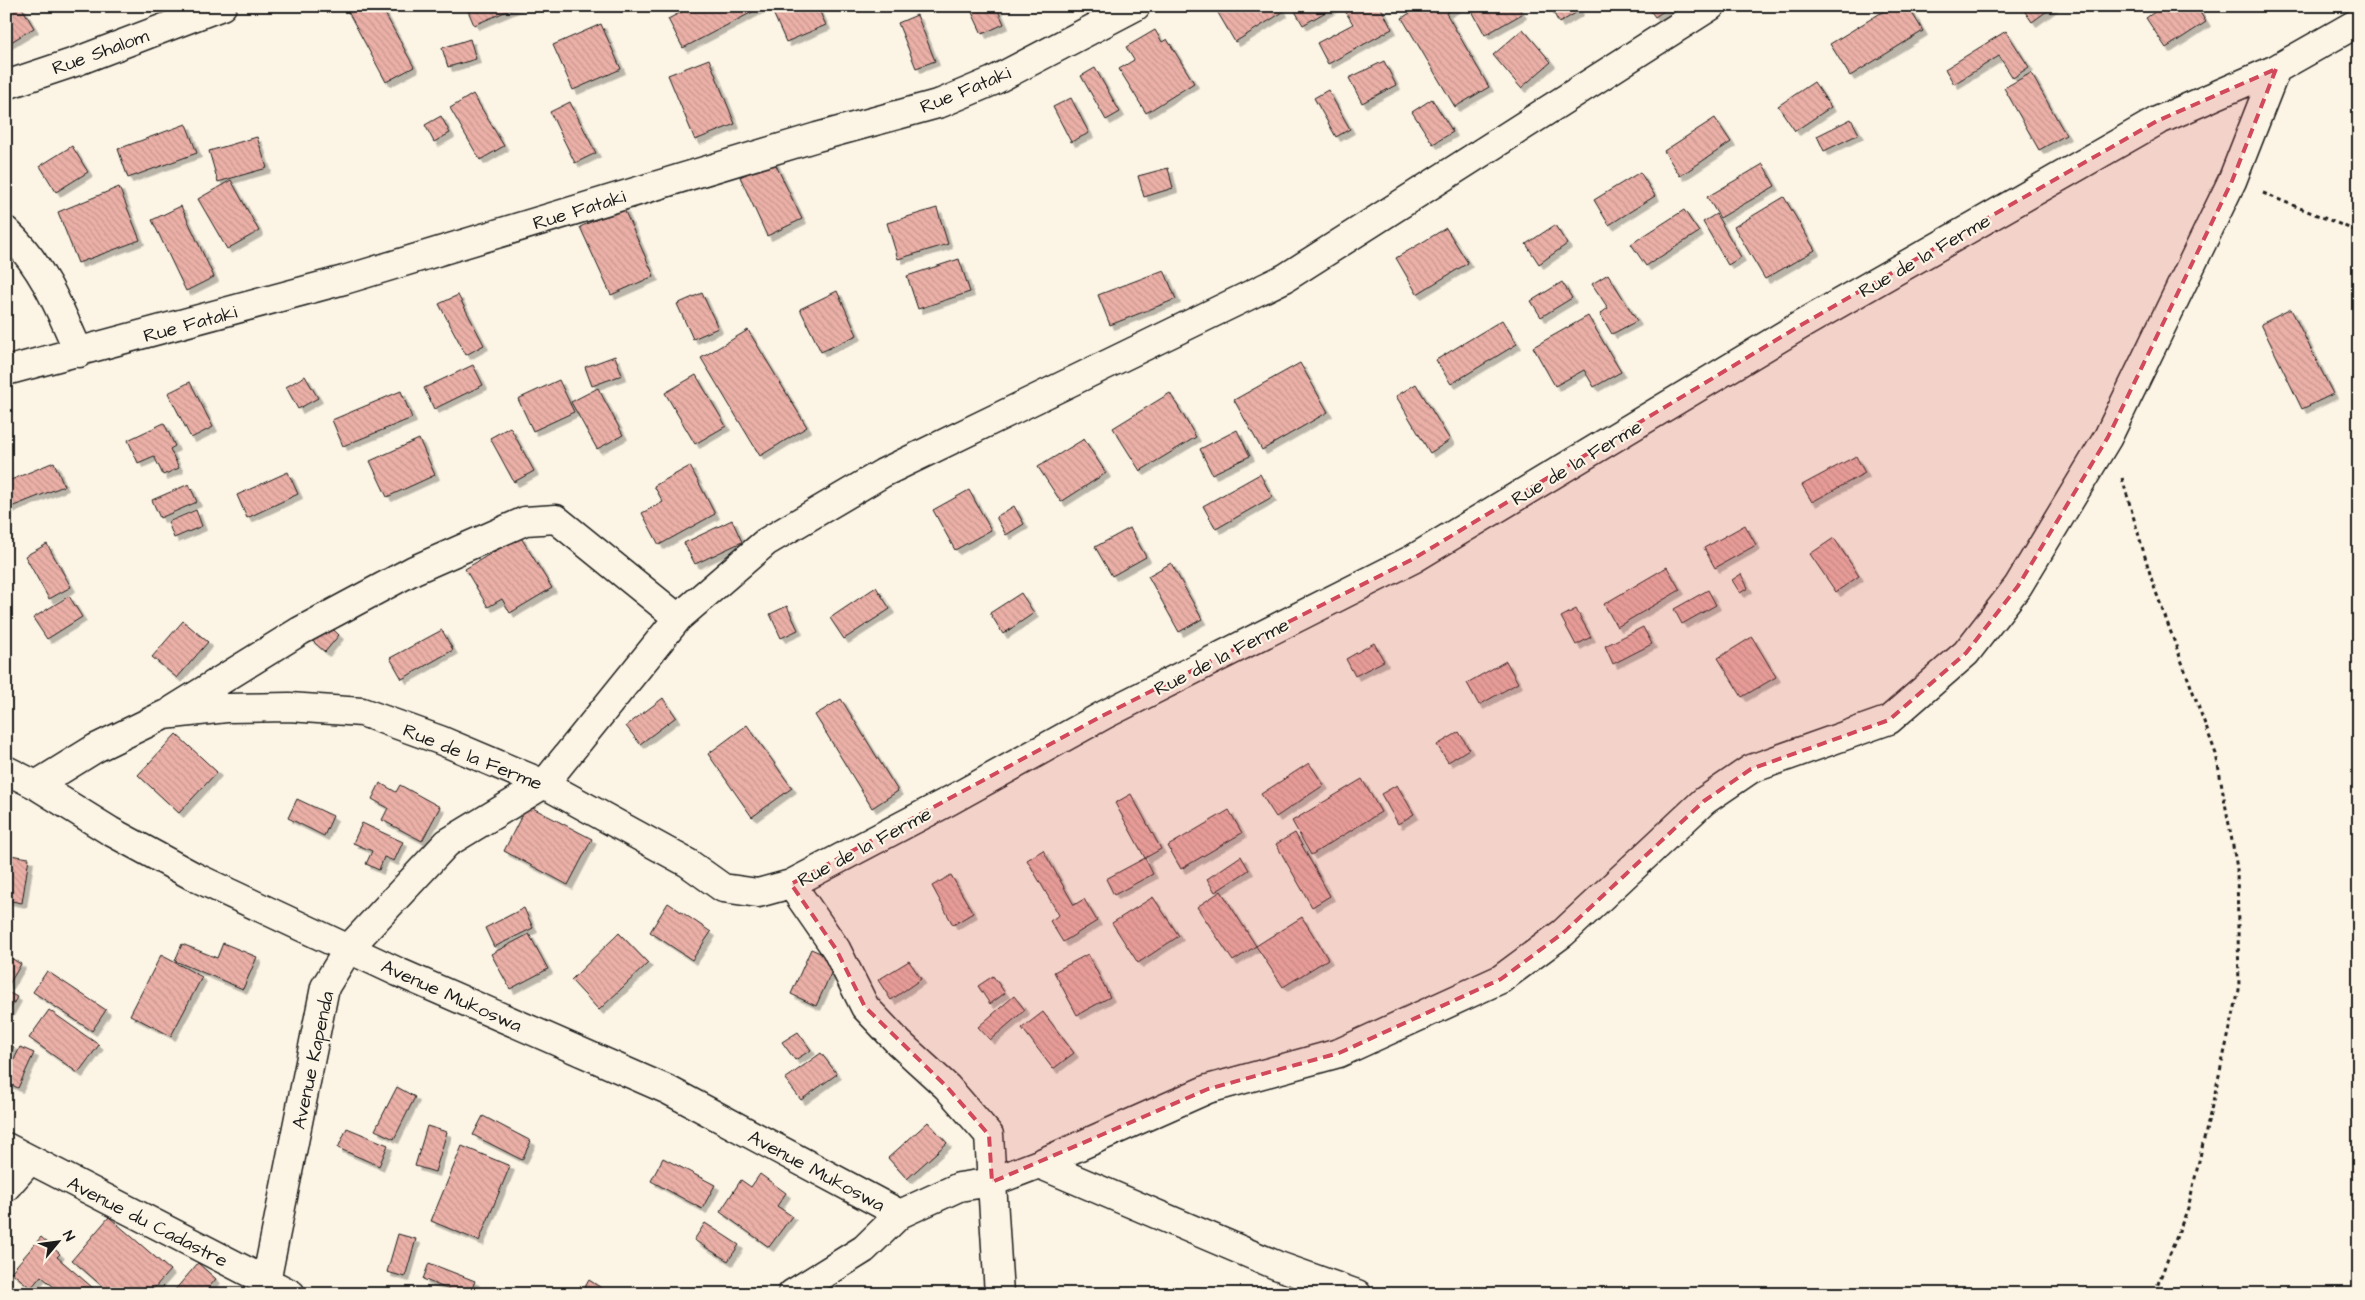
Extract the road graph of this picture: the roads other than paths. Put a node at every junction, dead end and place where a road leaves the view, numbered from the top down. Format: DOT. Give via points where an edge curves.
graph roads {
  1 [pos="222,6"];
  2 [pos="1136,6"];
  3 [pos="1711,6"];
  4 [pos="2359,22"];
  5 [pos="2276,69"];
  6 [pos="6,85"];
  7 [pos="6,231"];
  8 [pos="79,353"];
  9 [pos="6,371"];
  10 [pos="678,618"];
  11 [pos="164,716"];
  12 [pos="6,770"];
  13 [pos="544,784"];
  14 [pos="36,785"];
  15 [pos="791,884"];
  16 [pos="349,948"];
  17 [pos="6,1146"];
  18 [pos="30,1160"];
  19 [pos="1039,1164"];
  20 [pos="992,1182"];
  21 [pos="6,1187"];
  22 [pos="900,1214"];
  23 [pos="266,1282"];
  24 [pos="291,1294"];
  25 [pos="792,1294"];
  26 [pos="999,1294"];
  27 [pos="1357,1294"];
  1 -- 6 [label="street, Rue Shalom"];
  2 -- 8 [label="street, Rue Fataki" via="994,80 941,103 344,280"];
  3 -- 10 [label="street, Avenue Kapenda" via="1284,278 883,473 766,542"];
  4 -- 5 [label="street, Rue de la Ferme"];
  5 -- 15 [label="street, Rue de la Ferme" via="2157,121 1801,326 1412,559 1104,715 952,800"];
  5 -- 19 [label="street" via="2232,181 2108,437 2018,586 1966,653 1889,720 1751,769 1704,801 1564,932 1501,979 1339,1053 1208,1089"];
  7 -- 8 [label="street" via="51,287"];
  8 -- 9 [label="street, Rue Fataki"];
  10 -- 11 [label="street" via="556,519 525,521 414,570 300,631"];
  10 -- 13 [label="street, Avenue Kapenda"];
  11 -- 13 [label="street, Rue de la Ferme" via="226,708 289,707 362,712 440,740"];
  11 -- 14 [label="street, Rue de la Ferme" via="96,748"];
  12 -- 14 [label="street, Avenue Mukoswa"];
  13 -- 15 [label="street, Rue de la Ferme" via="688,863 723,888 758,893"];
  13 -- 16 [label="street, Avenue Kapenda" via="447,843"];
  14 -- 16 [label="street, Avenue Mukoswa" via="110,831 193,876"];
  15 -- 20 [label="street" via="836,949 866,1007 947,1087 989,1135"];
  16 -- 22 [label="street, Avenue Mukoswa" via="668,1090"];
  16 -- 23 [label="street, Avenue Kapenda" via="325,987"];
  17 -- 18 [label="street, Avenue du Cadastre"];
  18 -- 21 [label="street"];
  18 -- 23 [label="street, Avenue du Cadastre"];
  19 -- 20 [label="street"];
  19 -- 27 [label="street" via="1276,1265"];
  20 -- 22 [label="street" via="959,1187"];
  20 -- 26 [label="street"];
  22 -- 25 [label="street" via="864,1250"];
  23 -- 24 [label="street, Avenue du Cadastre"];
}
